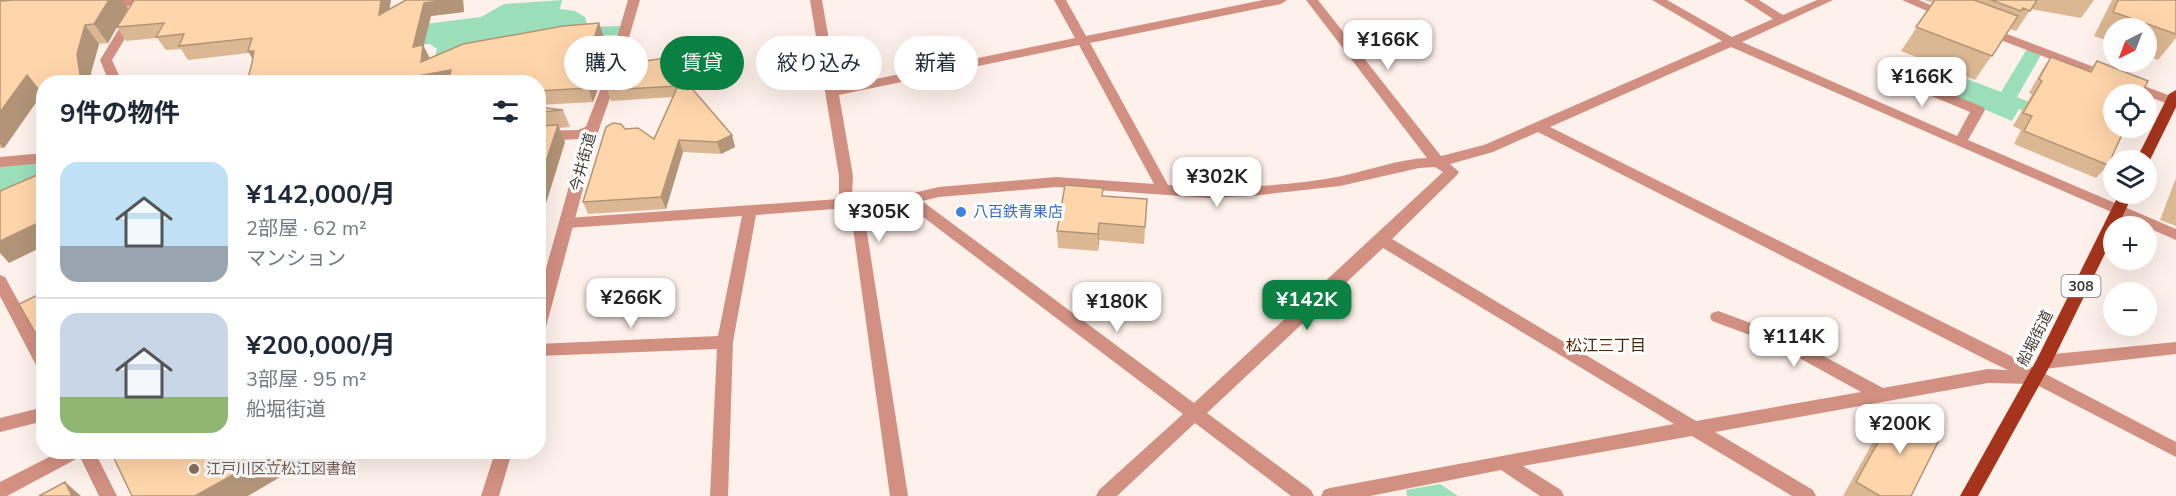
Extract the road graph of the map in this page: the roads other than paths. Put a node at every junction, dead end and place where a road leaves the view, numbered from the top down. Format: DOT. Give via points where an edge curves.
graph roads {
  1 [pos="142,0"];
  2 [pos="634,0"];
  3 [pos="816,0"];
  4 [pos="1060,0"];
  5 [pos="1281,0"];
  6 [pos="1312,0"];
  7 [pos="1658,0"];
  8 [pos="1750,0"];
  9 [pos="1827,0"];
  10 [pos="1908,0"];
  11 [pos="87,5"];
  12 [pos="1782,19"];
  13 [pos="1082,41"];
  14 [pos="1730,42"];
  15 [pos="112,75"];
  16 [pos="832,92"];
  17 [pos="1934,92"];
  18 [pos="2175,100"];
  19 [pos="1540,128"];
  20 [pos="592,129"];
  21 [pos="546,136"];
  22 [pos="1960,142"];
  23 [pos="2148,150"];
  24 [pos="36,159"];
  25 [pos="0,162"];
  26 [pos="1438,162"];
  27 [pos="1164,190"];
  28 [pos="909,199"];
  29 [pos="850,203"];
  30 [pos="2121,204"];
  31 [pos="750,210"];
  32 [pos="2118,210"];
  33 [pos="567,223"];
  34 [pos="2176,235"];
  35 [pos="1382,240"];
  36 [pos="0,281"];
  37 [pos="546,282"];
  38 [pos="1718,317"];
  39 [pos="725,342"];
  40 [pos="2176,348"];
  41 [pos="36,349"];
  42 [pos="546,350"];
  43 [pos="2044,362"];
  44 [pos="2034,378"];
  45 [pos="1882,395"];
  46 [pos="1194,412"];
  47 [pos="36,416"];
  48 [pos="0,425"];
  49 [pos="1696,429"];
  50 [pos="2176,450"];
  51 [pos="61,459"];
  52 [pos="90,459"];
  53 [pos="501,459"];
  54 [pos="1503,462"];
  55 [pos="0,491"];
  56 [pos="108,496"];
  57 [pos="490,496"];
  58 [pos="718,496"];
  59 [pos="899,496"];
  60 [pos="1105,496"];
  61 [pos="1305,496"];
  62 [pos="1330,496"];
  63 [pos="1555,496"];
  64 [pos="1807,496"];
  65 [pos="1969,496"];
  1 -- 11 [label="street"];
  1 -- 15 [label="street" via="106,60"];
  2 -- 20 [label="street, 今井街道"];
  3 -- 16 [label="street"];
  4 -- 13 [label="street"];
  5 -- 13 [label="street"];
  6 -- 26 [label="street"];
  7 -- 14 [label="street"];
  8 -- 12 [label="street"];
  9 -- 12 [label="street"];
  10 -- 18 [label="street"];
  12 -- 14 [label="street"];
  13 -- 16 [label="street"];
  13 -- 27 [label="street"];
  14 -- 19 [label="street"];
  14 -- 22 [label="street"];
  16 -- 29 [label="street" via="846,176 845,197"];
  17 -- 22 [label="street" via="1978,110"];
  18 -- 23 [label="main road"];
  19 -- 26 [label="street" via="1488,149"];
  19 -- 44 [label="street"];
  20 -- 21 [label="street" via="580,134"];
  20 -- 33 [label="street, 今井街道"];
  22 -- 32 [label="street"];
  24 -- 25 [label="street"];
  26 -- 27 [label="street" via="1340,181 1251,191"];
  26 -- 35 [label="street" via="1452,172"];
  27 -- 28 [label="street" via="1056,182 939,192"];
  28 -- 29 [label="street"];
  28 -- 46 [label="street"];
  29 -- 31 [label="street"];
  29 -- 59 [label="street" via="858,211"];
  30 -- 32 [label="main road, 船堀街道 / 308"];
  31 -- 33 [label="street"];
  31 -- 39 [label="street"];
  32 -- 34 [label="street"];
  32 -- 43 [label="main road, 船堀街道 / 308"];
  33 -- 37 [label="street, 今井街道"];
  35 -- 46 [label="street"];
  35 -- 49 [label="street"];
  36 -- 41 [label="street"];
  38 -- 45 [label="street" via="1780,340"];
  39 -- 42 [label="street"];
  39 -- 58 [label="street"];
  40 -- 43 [label="street"];
  43 -- 44 [label="main road, 船堀街道 / 308"];
  44 -- 45 [label="street" via="1988,376"];
  44 -- 50 [label="street"];
  44 -- 65 [label="main road, 船堀街道 / 308"];
  45 -- 49 [label="street"];
  46 -- 60 [label="street"];
  46 -- 61 [label="street"];
  47 -- 48 [label="street"];
  49 -- 54 [label="street"];
  49 -- 64 [label="street"];
  51 -- 55 [label="street"];
  52 -- 56 [label="street"];
  53 -- 57 [label="street"];
  54 -- 62 [label="street"];
  54 -- 63 [label="street"];
}
